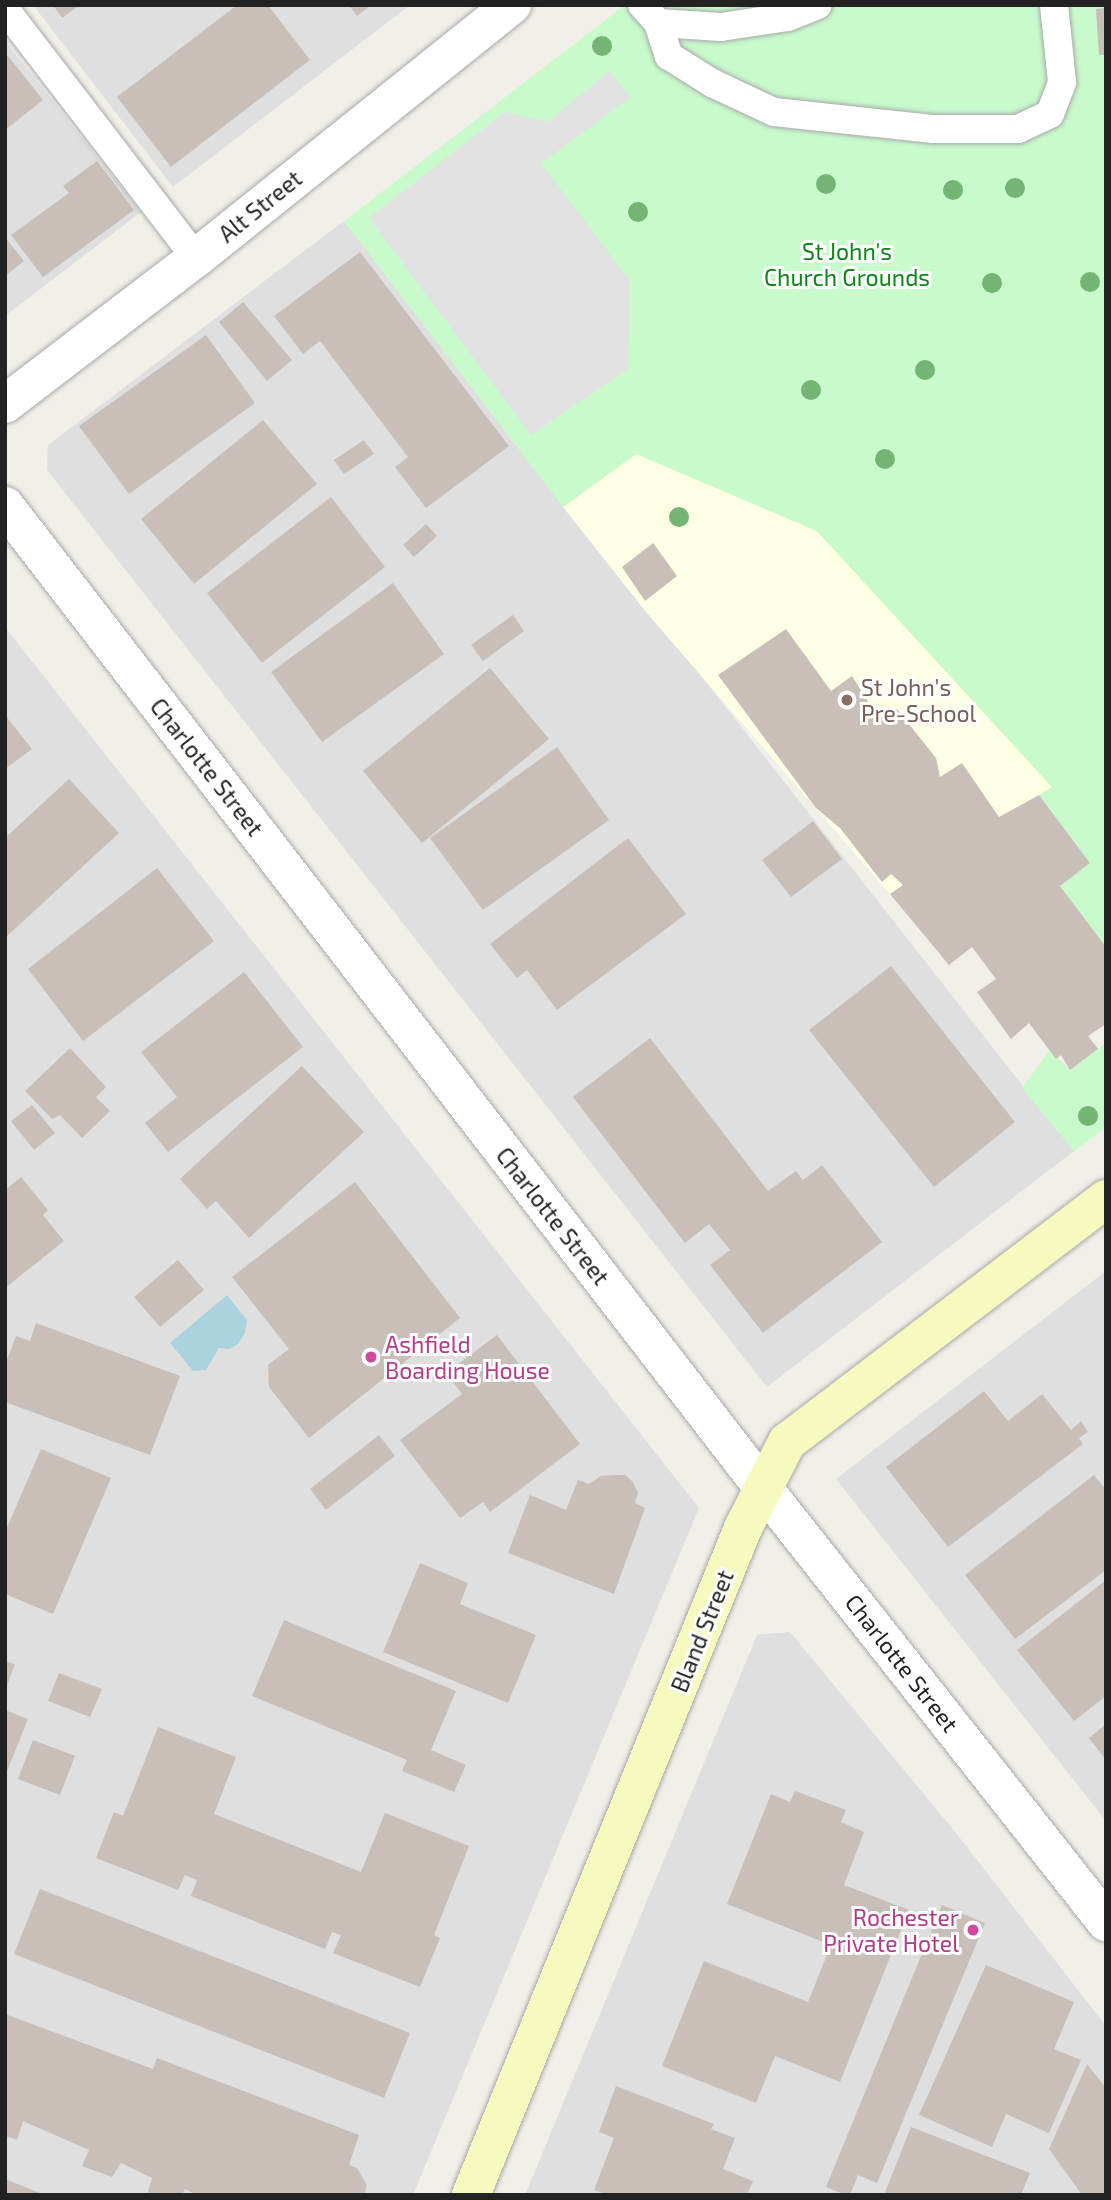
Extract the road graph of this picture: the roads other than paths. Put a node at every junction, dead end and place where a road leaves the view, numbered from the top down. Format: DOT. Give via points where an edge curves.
graph roads {
  1 [pos="512,5"];
  2 [pos="817,5"];
  3 [pos="1054,5"];
  4 [pos="5,9"];
  5 [pos="650,14"];
  6 [pos="196,258"];
  7 [pos="5,404"];
  8 [pos="5,506"];
  9 [pos="1106,1199"];
  10 [pos="764,1489"];
  11 [pos="1106,1922"];
  12 [pos="471,2195"];
  1 -- 6 [label="street, Alt Street"];
  2 -- 5 [label="lane" via="789,17 722,27"];
  3 -- 5 [label="lane" via="1062,82 1050,114 1018,129 934,129 774,112 712,83 669,56"];
  4 -- 6 [label="lane"];
  6 -- 7 [label="street, Alt Street"];
  8 -- 10 [label="street, Charlotte Street"];
  9 -- 10 [label="street, Bland Street" via="787,1442"];
  10 -- 11 [label="street, Charlotte Street"];
  10 -- 12 [label="street, Bland Street" via="743,1528"];
}
